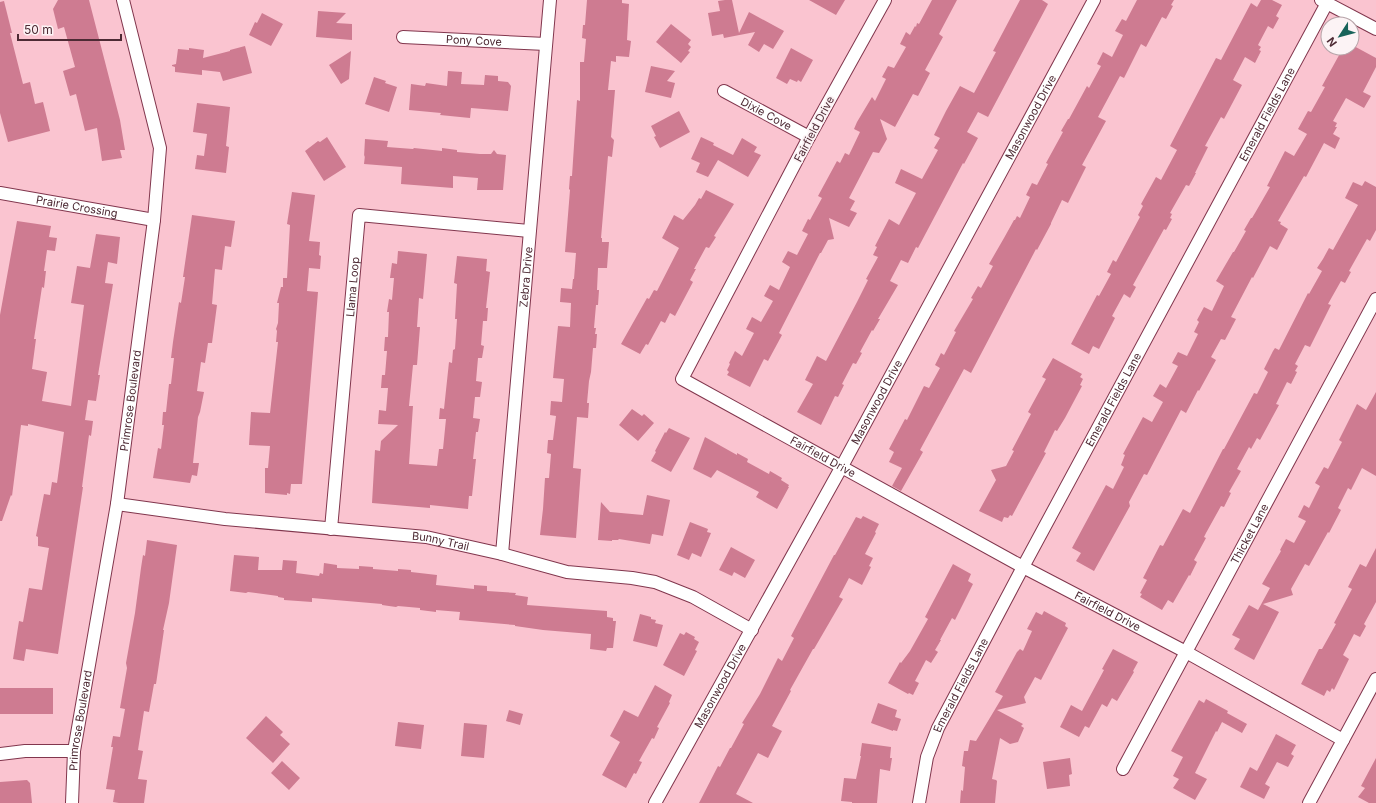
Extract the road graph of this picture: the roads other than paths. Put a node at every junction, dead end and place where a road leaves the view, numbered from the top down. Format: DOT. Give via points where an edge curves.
graph roads {
  1 [pos="123,0"];
  2 [pos="550,0"];
  3 [pos="884,0"];
  4 [pos="1094,0"];
  5 [pos="1324,2"];
  6 [pos="1376,29"];
  7 [pos="403,37"];
  8 [pos="546,44"];
  9 [pos="724,91"];
  10 [pos="809,137"];
  11 [pos="0,193"];
  12 [pos="154,220"];
  13 [pos="529,231"];
  14 [pos="1376,299"];
  15 [pos="841,468"];
  16 [pos="117,504"];
  17 [pos="331,529"];
  18 [pos="502,554"];
  19 [pos="1023,567"];
  20 [pos="752,630"];
  21 [pos="1186,652"];
  22 [pos="1376,679"];
  23 [pos="1343,740"];
  24 [pos="74,751"];
  25 [pos="0,754"];
  26 [pos="1123,770"];
  27 [pos="72,803"];
  28 [pos="655,803"];
  29 [pos="919,803"];
  30 [pos="1309,803"];
  1 -- 12 [label="street, Primrose Boulevard" via="160,148"];
  2 -- 8 [label="street, Zebra Drive"];
  3 -- 10 [label="street, Fairfield Drive"];
  4 -- 15 [label="street, Masonwood Drive"];
  5 -- 6 [label="street"];
  5 -- 19 [label="street, Emerald Fields Lane"];
  7 -- 8 [label="street, Pony Cove"];
  8 -- 13 [label="street, Zebra Drive"];
  9 -- 10 [label="street, Dixie Cove"];
  10 -- 15 [label="street, Fairfield Drive" via="682,379"];
  11 -- 12 [label="street, Prairie Crossing"];
  12 -- 16 [label="street, Primrose Boulevard"];
  13 -- 17 [label="street, Llama Loop" via="359,215"];
  13 -- 18 [label="street, Zebra Drive"];
  14 -- 21 [label="street, Thicket Lane"];
  15 -- 19 [label="street, Fairfield Drive"];
  15 -- 20 [label="street, Masonwood Drive"];
  16 -- 17 [label="street, Bunny Trail" via="225,519"];
  16 -- 24 [label="street, Primrose Boulevard"];
  17 -- 18 [label="street, Bunny Trail" via="426,537"];
  18 -- 20 [label="street, Bunny Trail" via="568,572 655,582 693,598"];
  19 -- 21 [label="street, Fairfield Drive"];
  19 -- 29 [label="street, Emerald Fields Lane" via="938,728 927,757"];
  20 -- 28 [label="street, Masonwood Drive"];
  21 -- 23 [label="street, Fairfield Drive"];
  21 -- 26 [label="street, Thicket Lane"];
  22 -- 23 [label="street"];
  23 -- 30 [label="street"];
  24 -- 25 [label="street"];
  24 -- 27 [label="street, Primrose Boulevard"];
}
